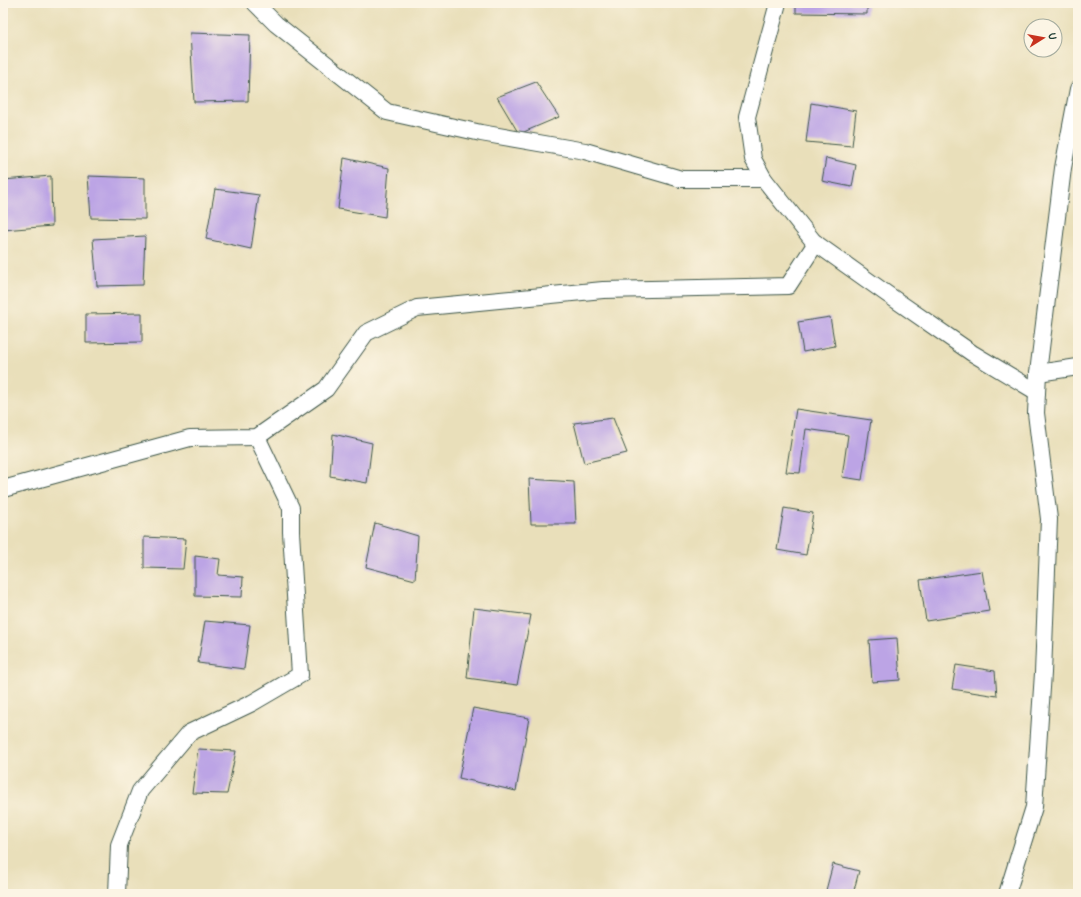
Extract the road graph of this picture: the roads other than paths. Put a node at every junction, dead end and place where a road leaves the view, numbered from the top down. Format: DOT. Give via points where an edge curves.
graph roads {
  1 [pos="255,3"];
  2 [pos="778,3"];
  3 [pos="1078,89"];
  4 [pos="764,179"];
  5 [pos="816,243"];
  6 [pos="1078,367"];
  7 [pos="1038,373"];
  8 [pos="1037,392"];
  9 [pos="257,437"];
  10 [pos="3,489"];
  11 [pos="117,894"];
  12 [pos="1007,894"];
  1 -- 4 [label="street" via="276,24 386,112 480,133 585,151 681,179"];
  2 -- 4 [label="street" via="747,117 753,159"];
  3 -- 7 [label="street" via="1063,168"];
  4 -- 5 [label="street"];
  5 -- 8 [label="street" via="972,353"];
  5 -- 9 [label="street" via="788,286 603,290 417,308 366,333 326,389"];
  6 -- 7 [label="street"];
  7 -- 8 [label="street"];
  8 -- 12 [label="street" via="1036,413 1049,519 1043,673 1034,807"];
  9 -- 10 [label="street" via="190,438"];
  9 -- 11 [label="street" via="291,508 300,676 252,703 189,732 140,791 119,845"];
}
